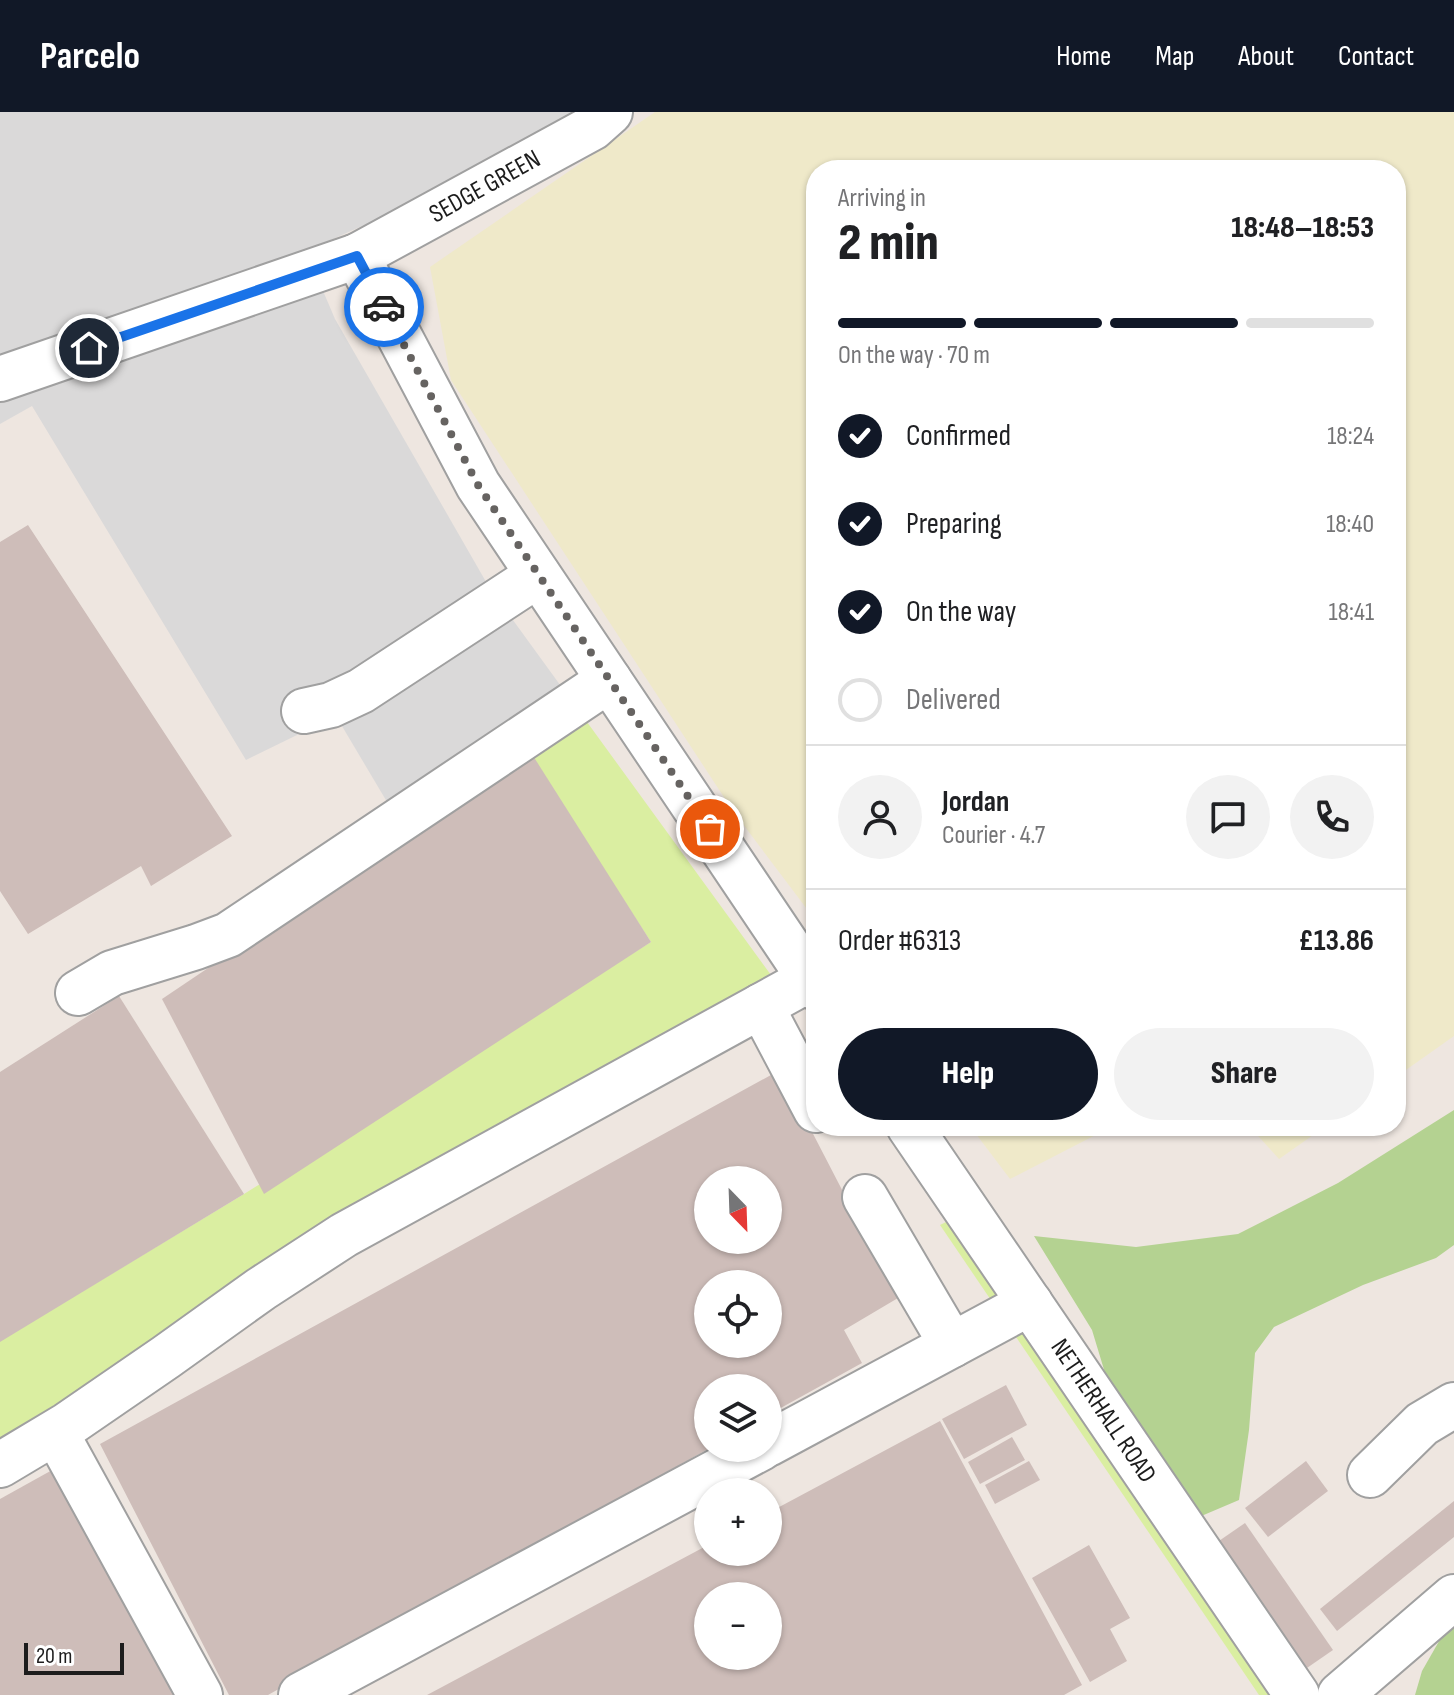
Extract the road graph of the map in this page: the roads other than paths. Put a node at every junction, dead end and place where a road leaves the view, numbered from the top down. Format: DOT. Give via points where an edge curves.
graph roads {
  1 [pos="610,112"];
  2 [pos="357,256"];
  3 [pos="0,379"];
  4 [pos="538,575"];
  5 [pos="609,680"];
  6 [pos="304,711"];
  7 [pos="806,973"];
  8 [pos="806,986"];
  9 [pos="78,993"];
  10 [pos="761,1006"];
  11 [pos="806,1091"];
  12 [pos="916,1136"];
  13 [pos="865,1197"];
  14 [pos="1030,1303"];
  15 [pos="952,1345"];
  16 [pos="1454,1405"];
  17 [pos="56,1433"];
  18 [pos="782,1436"];
  19 [pos="735,1462"];
  20 [pos="0,1465"];
  21 [pos="1370,1475"];
  22 [pos="1454,1597"];
  23 [pos="200,1695"];
  24 [pos="301,1695"];
  25 [pos="1297,1695"];
  26 [pos="1340,1695"];
  1 -- 2 [label="street, SEDGE GREEN" via="592,128"];
  2 -- 3 [label="street, SEDGE GREEN"];
  2 -- 4 [label="street" via="478,485"];
  4 -- 5 [label="street"];
  4 -- 6 [label="street" via="361,691"];
  5 -- 7 [label="street"];
  5 -- 9 [label="street" via="228,935 112,973"];
  8 -- 10 [label="street"];
  10 -- 11 [label="street"];
  10 -- 17 [label="street" via="344,1235"];
  12 -- 14 [label="street, NETHERHALL ROAD"];
  13 -- 15 [label="street"];
  14 -- 15 [label="street"];
  14 -- 25 [label="street, NETHERHALL ROAD"];
  15 -- 18 [label="street"];
  16 -- 21 [label="street" via="1422,1424"];
  17 -- 20 [label="street"];
  17 -- 23 [label="street"];
  19 -- 24 [label="street"];
  22 -- 26 [label="street"];
}
